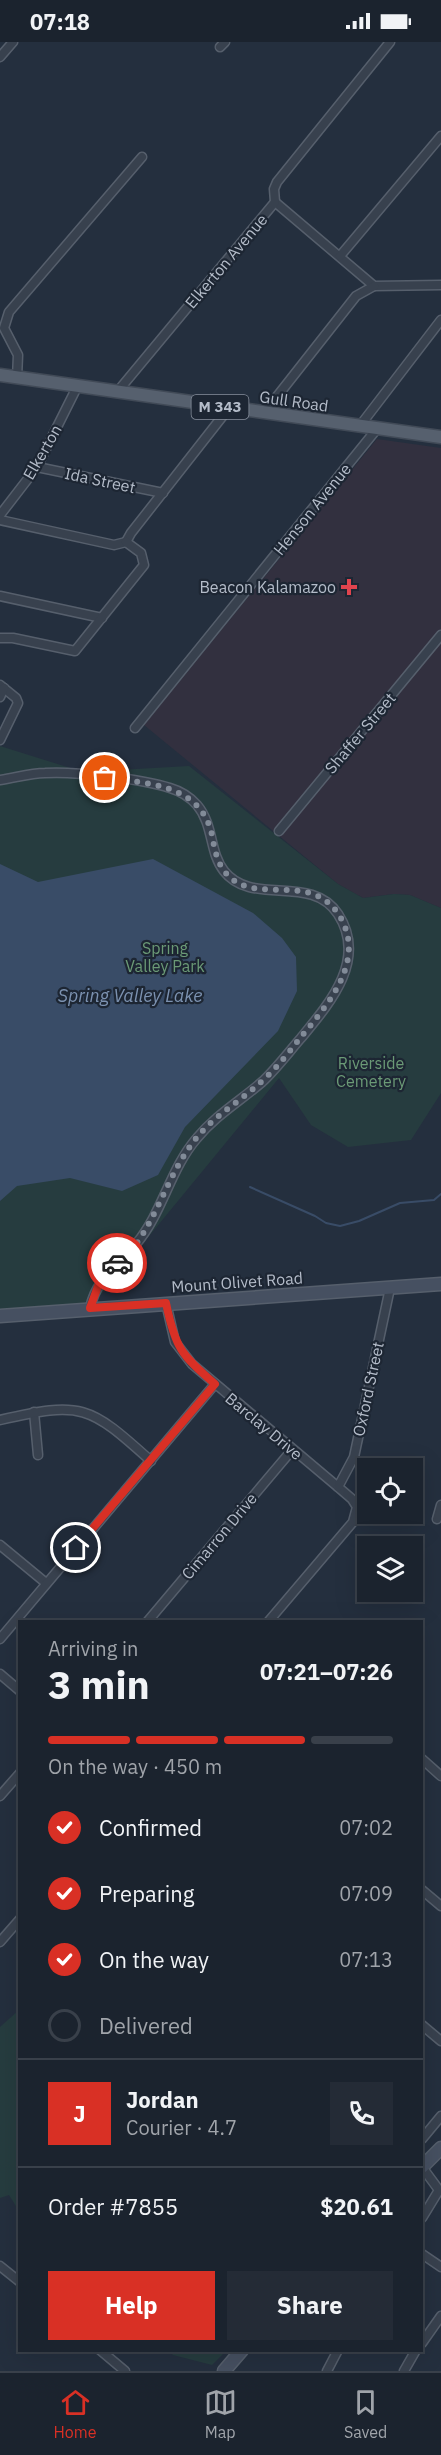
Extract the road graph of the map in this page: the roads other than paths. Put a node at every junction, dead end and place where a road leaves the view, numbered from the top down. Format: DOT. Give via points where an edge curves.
graph roads {
  1 [pos="13,42"];
  2 [pos="390,42"];
  3 [pos="0,57"];
  4 [pos="441,135"];
  5 [pos="142,157"];
  6 [pos="275,202"];
  7 [pos="340,256"];
  8 [pos="441,285"];
  9 [pos="374,286"];
  10 [pos="441,320"];
  11 [pos="0,375"];
  12 [pos="17,378"];
  13 [pos="78,385"];
  14 [pos="118,391"];
  15 [pos="229,408"];
  16 [pos="264,413"];
  17 [pos="358,427"];
  18 [pos="376,430"];
  19 [pos="441,438"];
  20 [pos="37,467"];
  21 [pos="163,493"];
  22 [pos="2,518"];
  23 [pos="126,542"];
  24 [pos="0,596"];
  25 [pos="102,618"];
  26 [pos="441,635"];
  27 [pos="0,638"];
  28 [pos="2,686"];
  29 [pos="0,697"];
  30 [pos="135,728"];
  31 [pos="0,740"];
  32 [pos="0,780"];
  33 [pos="279,831"];
  34 [pos="441,1284"];
  35 [pos="390,1288"];
  36 [pos="166,1303"];
  37 [pos="90,1308"];
  38 [pos="0,1316"];
  39 [pos="215,1384"];
  40 [pos="34,1412"];
  41 [pos="0,1420"];
  42 [pos="292,1450"];
  43 [pos="38,1455"];
  44 [pos="151,1461"];
  45 [pos="338,1487"];
  46 [pos="441,1505"];
  47 [pos="437,1519"];
  48 [pos="0,1545"];
  49 [pos="46,1583"];
  50 [pos="149,1620"];
  51 [pos="270,1620"];
  52 [pos="0,1639"];
  53 [pos="0,1674"];
  54 [pos="18,1688"];
  55 [pos="423,1760"];
  56 [pos="18,1775"];
  57 [pos="441,1776"];
  58 [pos="0,1796"];
  59 [pos="423,1891"];
  60 [pos="441,1906"];
  61 [pos="18,1921"];
  62 [pos="0,1942"];
  63 [pos="423,2026"];
  64 [pos="441,2041"];
  65 [pos="441,2116"];
  66 [pos="423,2138"];
  67 [pos="441,2148"];
  68 [pos="423,2166"];
  69 [pos="423,2168"];
  70 [pos="423,2216"];
  71 [pos="423,2254"];
  72 [pos="0,2266"];
  73 [pos="441,2267"];
  74 [pos="18,2280"];
  75 [pos="441,2316"];
  76 [pos="423,2342"];
  77 [pos="102,2352"];
  78 [pos="240,2352"];
  79 [pos="337,2352"];
  80 [pos="415,2352"];
  81 [pos="125,2371"];
  82 [pos="224,2371"];
  83 [pos="327,2371"];
  84 [pos="404,2371"];
  1 -- 3 [label="street"];
  2 -- 6 [label="street, Elkerton Avenue" via="277,182"];
  4 -- 7 [label="street"];
  5 -- 12 [label="street" via="9,312 4,328 18,355"];
  6 -- 7 [label="street"];
  6 -- 14 [label="street, Elkerton Avenue"];
  7 -- 9 [label="street"];
  8 -- 9 [label="street"];
  9 -- 16 [label="street" via="356,296"];
  10 -- 17 [label="street"];
  11 -- 12 [label="main road, Gull Road / M 343"];
  12 -- 13 [label="main road, Gull Road / M 343"];
  13 -- 14 [label="main road, Gull Road / M 343"];
  13 -- 20 [label="street, Elkerton"];
  14 -- 15 [label="main road, Gull Road / M 343"];
  15 -- 16 [label="main road, Gull Road / M 343"];
  15 -- 21 [label="street"];
  16 -- 17 [label="main road, Gull Road / M 343"];
  17 -- 18 [label="main road, Gull Road / M 343"];
  18 -- 19 [label="main road, Gull Road / M 343"];
  18 -- 30 [label="street, Henson Avenue"];
  20 -- 21 [label="street, Ida Street"];
  20 -- 22 [label="street, Elkerton"];
  21 -- 23 [label="street"];
  22 -- 23 [label="street" via="114,545"];
  23 -- 25 [label="street" via="139,550 144,565"];
  24 -- 25 [label="street"];
  25 -- 27 [label="street" via="75,651"];
  26 -- 33 [label="street, Shaffer Street"];
  28 -- 29 [label="street"];
  28 -- 31 [label="street" via="18,703"];
  32 -- 37 [label="street" via="68,773 152,784 179,792 202,813 219,862 233,880 251,887 322,898 342,920 347,941 346,970 333,997 272,1072 223,1110 195,1140 137,1242 100,1281"];
  34 -- 35 [label="street, Mount Olivet Road"];
  35 -- 36 [label="street, Mount Olivet Road"];
  35 -- 45 [label="street, Oxford Street" via="354,1457"];
  36 -- 37 [label="street, Mount Olivet Road"];
  36 -- 39 [label="street, Barclay Drive" via="175,1342"];
  37 -- 38 [label="street, Mount Olivet Road"];
  39 -- 42 [label="street, Barclay Drive"];
  39 -- 44 [label="street"];
  40 -- 41 [label="street"];
  40 -- 43 [label="street"];
  40 -- 44 [label="street" via="60,1408 87,1412 113,1427"];
  42 -- 45 [label="street, Barclay Drive"];
  42 -- 50 [label="street, Cimarron Drive"];
  44 -- 49 [label="street"];
  45 -- 51 [label="street, Barclay Drive" via="356,1503 353,1522"];
  46 -- 47 [label="street"];
  48 -- 49 [label="street"];
  49 -- 52 [label="street"];
  53 -- 54 [label="street"];
  55 -- 57 [label="street"];
  56 -- 58 [label="street"];
  59 -- 60 [label="street"];
  61 -- 62 [label="street"];
  63 -- 64 [label="street"];
  65 -- 66 [label="street"];
  67 -- 68 [label="street"];
  69 -- 70 [label="street" via="439,2190"];
  71 -- 73 [label="street"];
  72 -- 74 [label="street"];
  75 -- 76 [label="street"];
  77 -- 81 [label="street"];
  78 -- 82 [label="street"];
  79 -- 83 [label="street"];
  80 -- 84 [label="street"];
}
